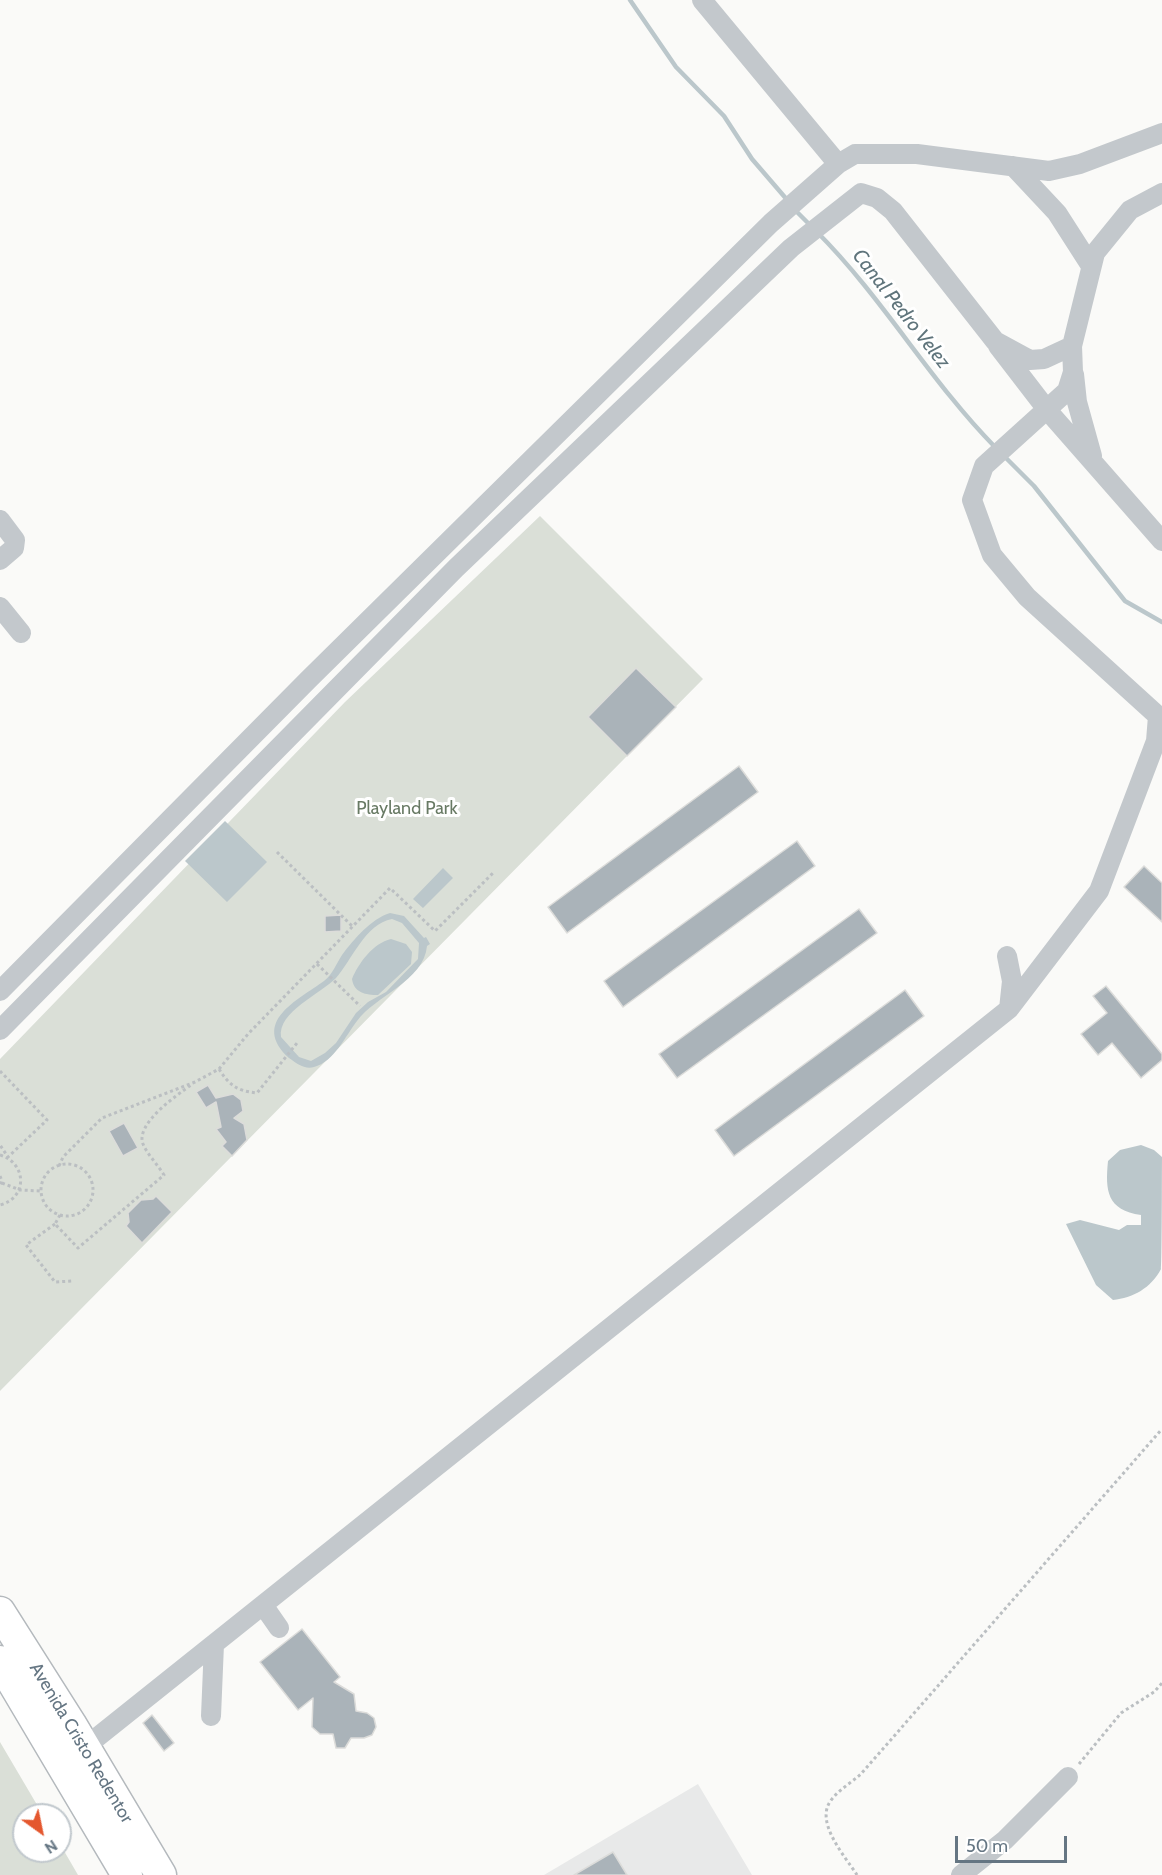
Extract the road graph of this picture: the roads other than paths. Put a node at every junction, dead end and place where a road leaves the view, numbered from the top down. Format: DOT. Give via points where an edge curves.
graph roads {
  1 [pos="702,0"];
  2 [pos="1162,133"];
  3 [pos="838,164"];
  4 [pos="1013,166"];
  5 [pos="1162,193"];
  6 [pos="1091,266"];
  7 [pos="995,341"];
  8 [pos="1072,346"];
  9 [pos="639,354"];
  10 [pos="1073,372"];
  11 [pos="657,377"];
  12 [pos="607,385"];
  13 [pos="625,407"];
  14 [pos="1048,411"];
  15 [pos="1094,461"];
  16 [pos="0,520"];
  17 [pos="1162,542"];
  18 [pos="0,560"];
  19 [pos="0,607"];
  20 [pos="21,633"];
  21 [pos="1007,956"];
  22 [pos="0,991"];
  23 [pos="1010,1009"];
  24 [pos="0,1030"];
  25 [pos="263,1605"];
  26 [pos="0,1612"];
  27 [pos="279,1628"];
  28 [pos="214,1644"];
  29 [pos="0,1661"];
  30 [pos="211,1716"];
  31 [pos="85,1747"];
  32 [pos="1068,1777"];
  33 [pos="127,1875"];
  34 [pos="160,1875"];
  35 [pos="961,1875"];
  1 -- 3 [label="street"];
  2 -- 4 [label="street" via="1080,164 1049,171"];
  3 -- 4 [label="street" via="855,154 917,154"];
  3 -- 9 [label="street" via="771,223"];
  4 -- 6 [label="street" via="1057,213"];
  5 -- 6 [label="street" via="1130,210 1095,253"];
  6 -- 8 [label="street"];
  7 -- 8 [label="street" via="1030,360 1044,359"];
  7 -- 11 [label="street" via="893,211 877,198 861,194 792,248"];
  7 -- 14 [label="street"];
  8 -- 10 [label="street"];
  9 -- 11 [label="street" via="645,376"];
  9 -- 12 [label="street"];
  10 -- 14 [label="street" via="1067,391"];
  10 -- 15 [label="street"];
  11 -- 13 [label="street"];
  12 -- 13 [label="street" via="618,392"];
  12 -- 22 [label="street"];
  13 -- 24 [label="street" via="456,568"];
  14 -- 15 [label="street"];
  14 -- 23 [label="street" via="984,466 972,500 992,555 1027,597 1158,716 1156,741 1099,891"];
  15 -- 17 [label="street"];
  16 -- 18 [label="street" via="15,540 14,548"];
  19 -- 20 [label="street"];
  21 -- 23 [label="street" via="1012,981"];
  23 -- 25 [label="street"];
  25 -- 27 [label="street"];
  25 -- 28 [label="street"];
  26 -- 31 [label="highway, Avenida Cristo Redentor"];
  28 -- 30 [label="street"];
  28 -- 31 [label="street"];
  29 -- 33 [label="highway, Avenida Cristo Redentor"];
  31 -- 34 [label="highway, Avenida Cristo Redentor"];
  32 -- 35 [label="street" via="1005,1840"];
}
